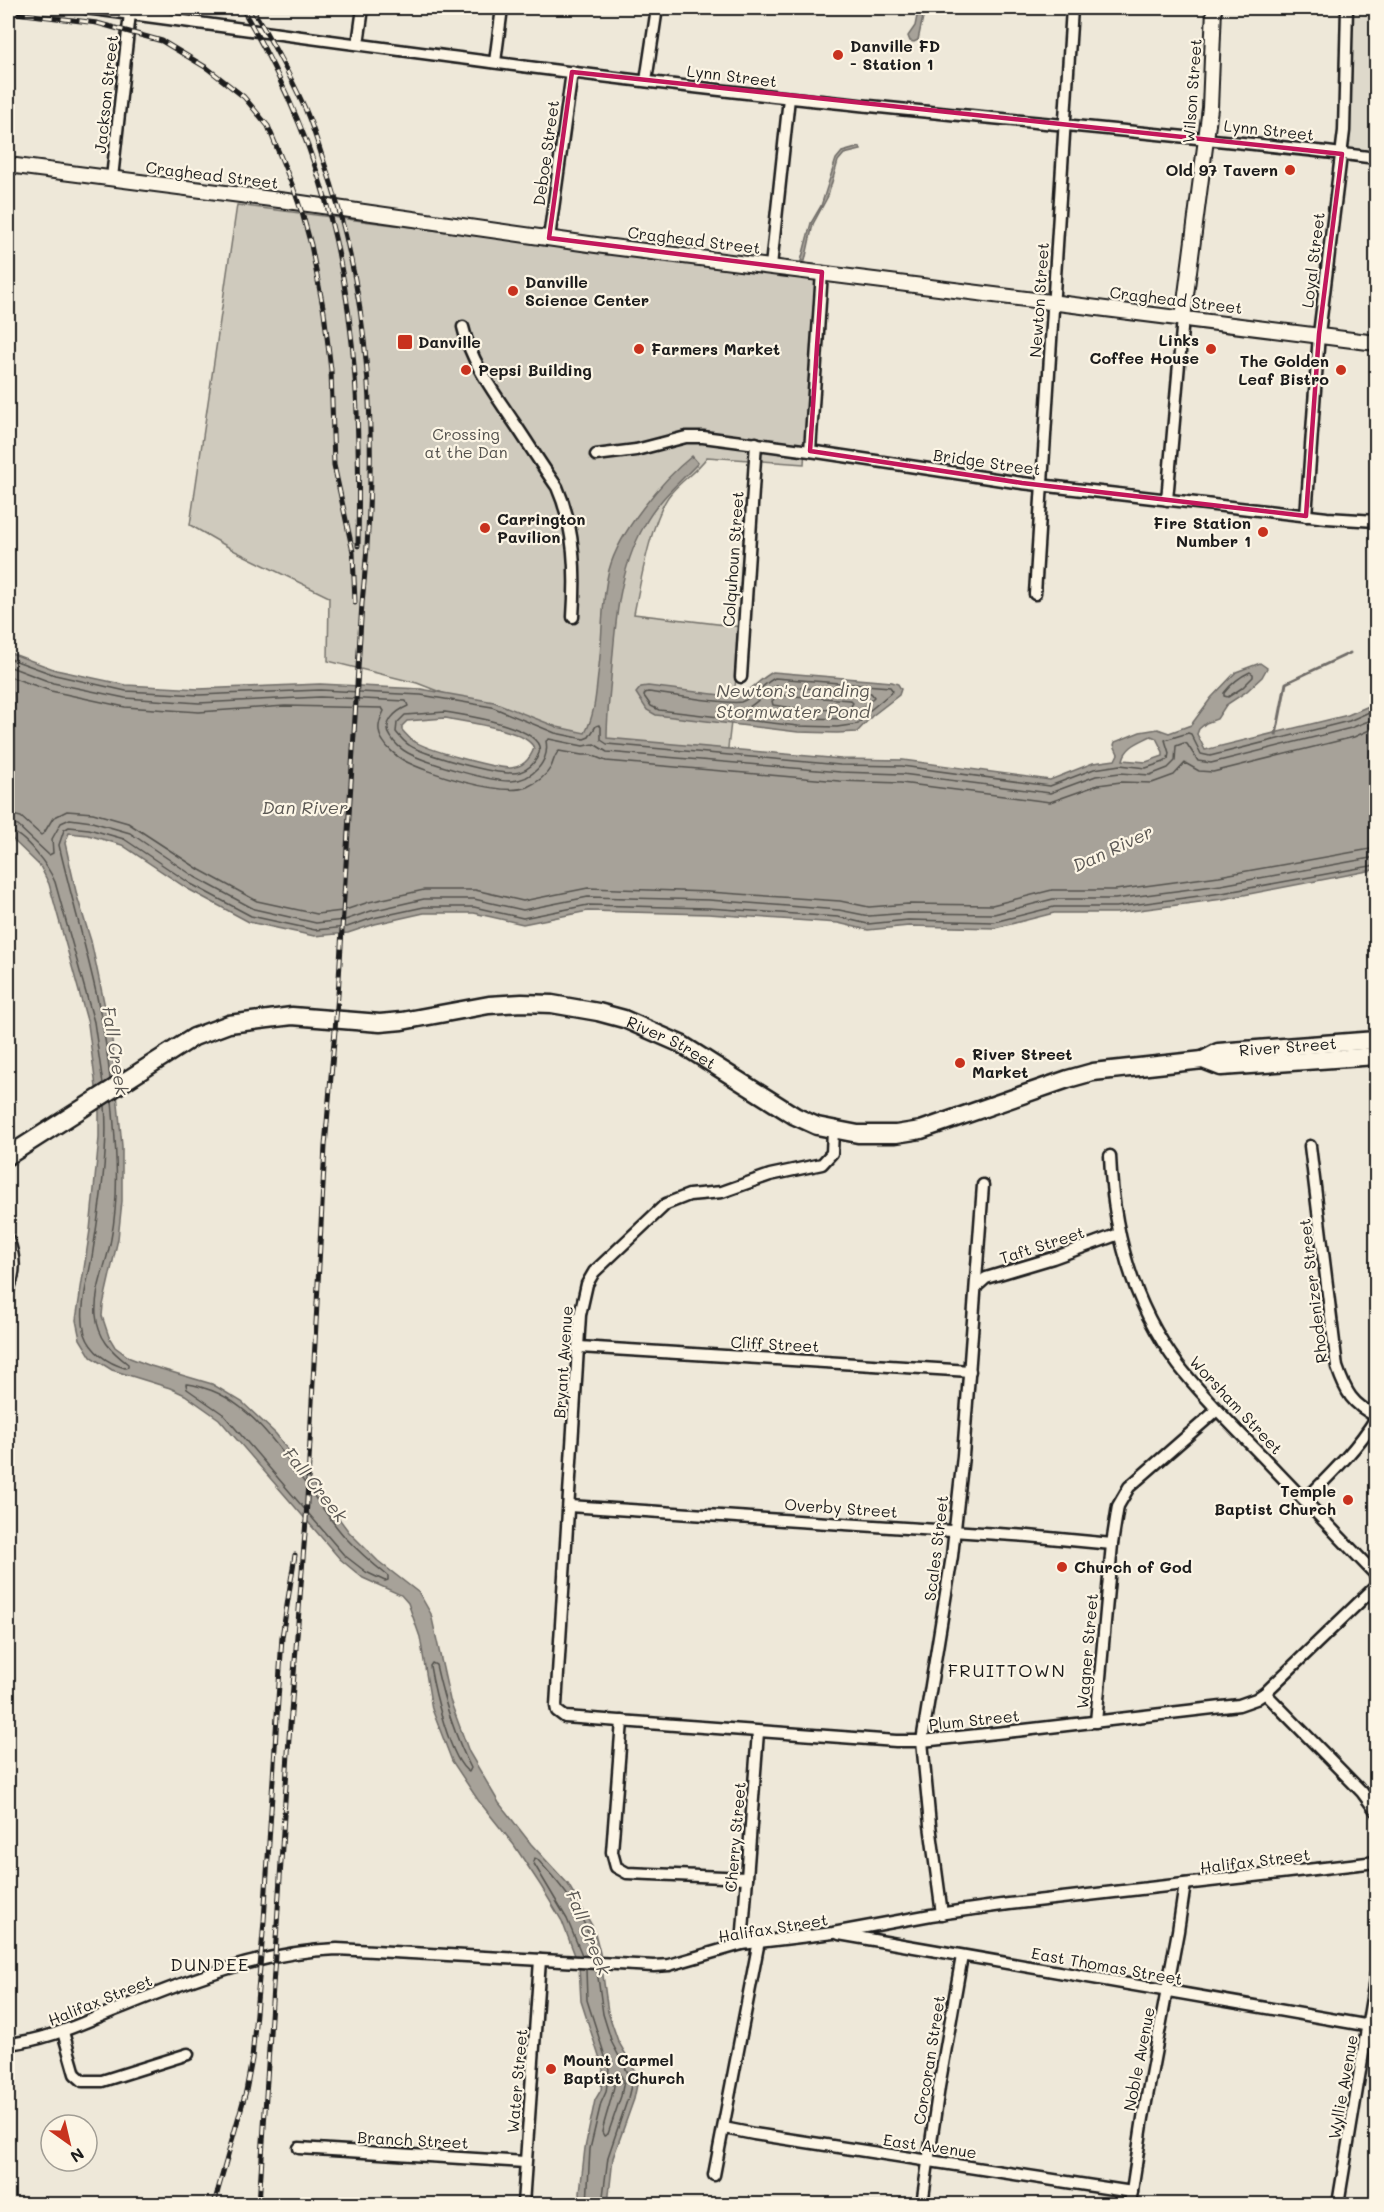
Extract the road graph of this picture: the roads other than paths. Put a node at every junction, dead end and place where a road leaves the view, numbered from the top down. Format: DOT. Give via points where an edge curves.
graph roads {
  1 [pos="86,8"];
  2 [pos="363,8"];
  3 [pos="502,8"];
  4 [pos="657,8"];
  5 [pos="1072,8"];
  6 [pos="1214,8"];
  7 [pos="1347,8"];
  8 [pos="130,13"];
  9 [pos="358,44"];
  10 [pos="495,62"];
  11 [pos="573,72"];
  12 [pos="646,81"];
  13 [pos="789,98"];
  14 [pos="1065,125"];
  15 [pos="1206,138"];
  16 [pos="1342,154"];
  17 [pos="1377,158"];
  18 [pos="8,165"];
  19 [pos="112,178"];
  20 [pos="549,238"];
  21 [pos="771,266"];
  22 [pos="822,272"];
  23 [pos="1054,301"];
  24 [pos="1183,318"];
  25 [pos="463,327"];
  26 [pos="1319,334"];
  27 [pos="1377,343"];
  28 [pos="756,443"];
  29 [pos="810,451"];
  30 [pos="596,455"];
  31 [pos="1041,486"];
  32 [pos="1167,500"];
  33 [pos="1306,516"];
  34 [pos="1377,521"];
  35 [pos="1035,594"];
  36 [pos="573,616"];
  37 [pos="741,678"];
  38 [pos="1377,1040"];
  39 [pos="1377,1056"];
  40 [pos="1203,1060"];
  41 [pos="833,1130"];
  42 [pos="1311,1146"];
  43 [pos="8,1156"];
  44 [pos="1110,1156"];
  45 [pos="983,1185"];
  46 [pos="1119,1234"];
  47 [pos="8,1239"];
  48 [pos="976,1287"];
  49 [pos="8,1290"];
  50 [pos="579,1347"];
  51 [pos="970,1371"];
  52 [pos="1217,1410"];
  53 [pos="1377,1417"];
  54 [pos="1305,1500"];
  55 [pos="569,1506"];
  56 [pos="954,1531"];
  57 [pos="1112,1544"];
  58 [pos="1377,1575"];
  59 [pos="1377,1586"];
  60 [pos="557,1683"];
  61 [pos="1265,1693"];
  62 [pos="622,1721"];
  63 [pos="1096,1722"];
  64 [pos="758,1731"];
  65 [pos="922,1741"];
  66 [pos="1377,1811"];
  67 [pos="1377,1862"];
  68 [pos="747,1878"];
  69 [pos="1185,1884"];
  70 [pos="942,1914"];
  71 [pos="833,1933"];
  72 [pos="759,1941"];
  73 [pos="742,1944"];
  74 [pos="962,1956"];
  75 [pos="540,1960"];
  76 [pos="1377,1974"];
  77 [pos="1167,1992"];
  78 [pos="1373,2027"];
  79 [pos="63,2032"];
  80 [pos="8,2043"];
  81 [pos="188,2054"];
  82 [pos="724,2128"];
  83 [pos="299,2148"];
  84 [pos="929,2161"];
  85 [pos="525,2162"];
  86 [pos="714,2175"];
  87 [pos="1132,2192"];
  88 [pos="523,2205"];
  89 [pos="922,2205"];
  90 [pos="1130,2205"];
  91 [pos="1338,2205"];
  1 -- 8 [label="street, Lynn Street"];
  2 -- 9 [label="street"];
  3 -- 10 [label="street"];
  4 -- 12 [label="street"];
  5 -- 14 [label="street, Newton Street"];
  6 -- 15 [label="main road, Wilson Street"];
  7 -- 16 [label="street, Loyal Street"];
  8 -- 9 [label="street, Lynn Street"];
  8 -- 19 [label="street, Jackson Street"];
  9 -- 10 [label="street, Lynn Street"];
  10 -- 11 [label="street, Lynn Street"];
  11 -- 12 [label="street, Lynn Street"];
  11 -- 20 [label="street, Deboe Street"];
  12 -- 13 [label="street, Lynn Street"];
  13 -- 14 [label="street, Lynn Street"];
  13 -- 21 [label="street"];
  14 -- 15 [label="street, Lynn Street"];
  14 -- 23 [label="street, Newton Street"];
  15 -- 16 [label="street, Lynn Street"];
  15 -- 24 [label="main road, Wilson Street"];
  16 -- 17 [label="street, Lynn Street"];
  16 -- 26 [label="street, Loyal Street"];
  18 -- 19 [label="main road, Craghead Street"];
  19 -- 20 [label="main road, Craghead Street"];
  20 -- 21 [label="main road, Craghead Street"];
  21 -- 22 [label="main road, Craghead Street"];
  22 -- 23 [label="main road, Craghead Street"];
  22 -- 29 [label="street"];
  23 -- 24 [label="main road, Craghead Street"];
  23 -- 31 [label="street, Newton Street"];
  24 -- 26 [label="main road, Craghead Street"];
  24 -- 32 [label="street, Wilson Street"];
  25 -- 36 [label="street" via="475,361 561,497 574,558"];
  26 -- 27 [label="main road, Craghead Street"];
  26 -- 33 [label="street, Loyal Street"];
  28 -- 29 [label="street, Bridge Street"];
  28 -- 30 [label="street, Bridge Street" via="686,437"];
  28 -- 37 [label="street, Colquhoun Street"];
  29 -- 31 [label="street, Bridge Street"];
  31 -- 32 [label="street, Bridge Street"];
  31 -- 35 [label="street, Newton Street"];
  32 -- 33 [label="street, Bridge Street"];
  33 -- 34 [label="street, Bridge Street"];
  38 -- 40 [label="main road, River Street" via="1218,1052"];
  39 -- 40 [label="main road, River Street" via="1221,1067"];
  40 -- 41 [label="main road, River Street" via="1093,1072 921,1130 875,1135"];
  41 -- 43 [label="main road, River Street" via="795,1116 705,1058 649,1029 598,1012 522,1003 489,1005 402,1022 292,1016 229,1024 194,1037"];
  41 -- 50 [label="street, Bryant Avenue" via="832,1153 822,1164 770,1175 722,1192 677,1198 657,1211 601,1263 587,1284 580,1315"];
  42 -- 53 [label="street, Rhodenizer Street" via="1337,1367 1349,1396"];
  44 -- 46 [label="street, Worsham Street"];
  45 -- 48 [label="street, Scales Street"];
  46 -- 48 [label="street, Taft Street" via="986,1278"];
  46 -- 52 [label="street, Worsham Street" via="1135,1285 1158,1333 1177,1364"];
  47 -- 49 [label="street" via="14,1271"];
  48 -- 51 [label="street, Scales Street"];
  50 -- 51 [label="street, Cliff Street"];
  50 -- 55 [label="street, Bryant Avenue"];
  51 -- 56 [label="street, Scales Street"];
  52 -- 54 [label="street, Worsham Street"];
  52 -- 57 [label="street, Wagner Street" via="1129,1488 1118,1506"];
  53 -- 54 [label="street, Rhodenizer Street" via="1350,1455"];
  54 -- 58 [label="street, Worsham Street"];
  55 -- 56 [label="street, Overby Street"];
  55 -- 60 [label="street, Bryant Avenue"];
  56 -- 57 [label="street, Overby Street"];
  56 -- 65 [label="street, Scales Street"];
  57 -- 63 [label="street, Wagner Street"];
  59 -- 61 [label="street, Plum Street"];
  60 -- 62 [label="street, Plum Street" via="556,1706 565,1717"];
  61 -- 63 [label="street, Plum Street" via="1239,1705"];
  61 -- 66 [label="street"];
  62 -- 64 [label="street, Plum Street"];
  62 -- 68 [label="street" via="613,1861 627,1873"];
  63 -- 65 [label="street, Plum Street"];
  64 -- 65 [label="street, Plum Street"];
  64 -- 68 [label="street, Cherry Street"];
  65 -- 70 [label="street, Scales Street"];
  67 -- 69 [label="street, Halifax Street"];
  68 -- 73 [label="street, Cherry Street"];
  69 -- 70 [label="street, Halifax Street"];
  69 -- 77 [label="street, Noble Avenue"];
  70 -- 71 [label="street, Halifax Street"];
  71 -- 72 [label="street, Halifax Street"];
  71 -- 74 [label="street, East Thomas Street"];
  72 -- 73 [label="street, Halifax Street"];
  72 -- 82 [label="street"];
  73 -- 75 [label="street, Halifax Street" via="669,1965"];
  74 -- 77 [label="street, East Thomas Street"];
  74 -- 84 [label="street, Corcoran Street"];
  75 -- 79 [label="street, Halifax Street" via="337,1949 289,1953 189,1981"];
  75 -- 85 [label="street, Water Street"];
  76 -- 78 [label="street, Wyllie Avenue"];
  77 -- 78 [label="street, East Thomas Street"];
  77 -- 87 [label="street, Noble Avenue"];
  78 -- 91 [label="street, Wyllie Avenue"];
  79 -- 80 [label="street, Halifax Street"];
  79 -- 81 [label="street" via="75,2074 83,2080 102,2081"];
  82 -- 84 [label="street, East Avenue"];
  82 -- 86 [label="street"];
  83 -- 85 [label="street, Branch Street"];
  84 -- 87 [label="street, East Avenue"];
  84 -- 89 [label="street, Corcoran Street"];
  85 -- 88 [label="street, Water Street"];
  87 -- 90 [label="street, Noble Avenue"];
}
